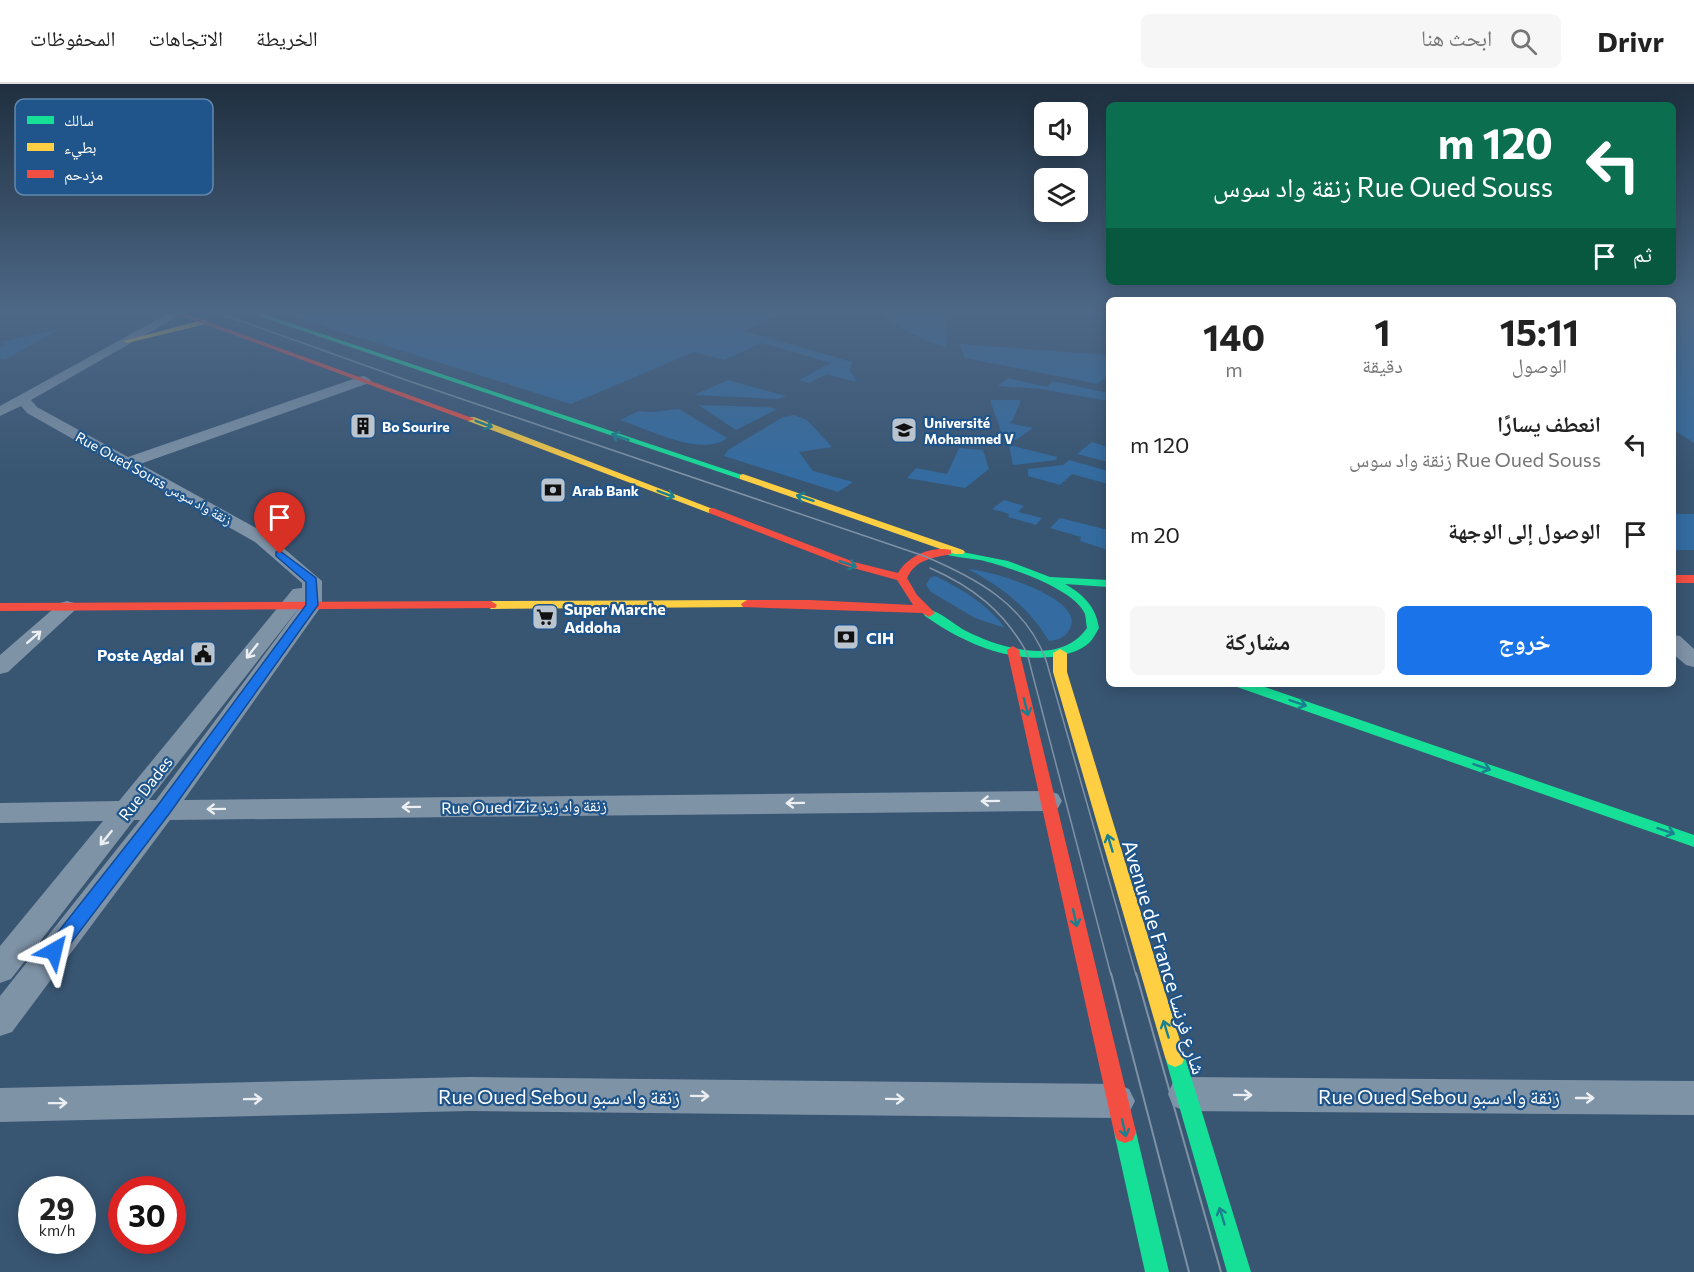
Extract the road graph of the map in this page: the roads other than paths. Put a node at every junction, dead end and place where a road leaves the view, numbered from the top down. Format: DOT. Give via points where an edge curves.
graph roads {
  1 [pos="83,366"];
  2 [pos="326,366"];
  3 [pos="413,366"];
  4 [pos="364,380"];
  5 [pos="23,400"];
  6 [pos="0,412"];
  7 [pos="126,463"];
  8 [pos="959,552"];
  9 [pos="1676,579"];
  10 [pos="1694,579"];
  11 [pos="1047,580"];
  12 [pos="1106,583"];
  13 [pos="898,589"];
  14 [pos="1106,593"];
  15 [pos="304,597"];
  16 [pos="1079,600"];
  17 [pos="823,604"];
  18 [pos="0,607"];
  19 [pos="68,607"];
  20 [pos="922,609"];
  21 [pos="1106,613"];
  22 [pos="1676,644"];
  23 [pos="1013,650"];
  24 [pos="1060,653"];
  25 [pos="1694,660"];
  26 [pos="0,666"];
  27 [pos="1251,687"];
  28 [pos="1049,801"];
  29 [pos="163,810"];
  30 [pos="127,811"];
  31 [pos="0,813"];
  32 [pos="1694,841"];
  33 [pos="0,969"];
  34 [pos="0,1022"];
  35 [pos="1185,1094"];
  36 [pos="1694,1098"];
  37 [pos="1117,1101"];
  38 [pos="0,1105"];
  39 [pos="1157,1272"];
  40 [pos="1239,1272"];
  1 -- 5 [label="street"];
  2 -- 4 [label="main road"];
  8 -- 3 [label="main road, one-way"];
  4 -- 7 [label="street"];
  4 -- 13 [label="main road, one-way" via="850,564"];
  5 -- 6 [label="street"];
  5 -- 7 [label="street, Rue Oued Souss زنقة واد سوس" via="32,410"];
  7 -- 15 [label="street, Rue Oued Souss زنقة واد سوس" via="261,538"];
  8 -- 11 [label="main road" via="996,560"];
  8 -- 13 [label="main road" via="918,559 907,567"];
  9 -- 10 [label="main road"];
  11 -- 12 [label="main road"];
  11 -- 16 [label="main road"];
  13 -- 17 [label="main road"];
  13 -- 20 [label="main road"];
  14 -- 16 [label="main road"];
  15 -- 17 [label="main road"];
  15 -- 19 [label="main road"];
  15 -- 29 [label="street, Rue Dades"];
  15 -- 30 [label="street, Rue Dades, one-way"];
  16 -- 21 [label="main road"];
  16 -- 24 [label="main road" via="1089,610 1093,638"];
  17 -- 20 [label="main road"];
  18 -- 19 [label="main road"];
  26 -- 19 [label="street, one-way"];
  20 -- 23 [label="main road" via="969,638"];
  22 -- 25 [label="street"];
  23 -- 24 [label="main road"];
  23 -- 28 [label="main road, one-way"];
  35 -- 24 [label="main road, Avenue de France شارع فرنسا, one-way" via="1060,672"];
  27 -- 32 [label="main road, one-way"];
  28 -- 29 [label="street, Rue Oued Ziz زنقة واد زيز, one-way"];
  28 -- 37 [label="main road, one-way"];
  29 -- 30 [label="street, Rue Oued Ziz زنقة واد زيز"];
  29 -- 34 [label="street, Rue Dades"];
  30 -- 31 [label="street, Rue Oued Ziz زنقة واد زيز"];
  30 -- 33 [label="street, Rue Dades, one-way"];
  35 -- 36 [label="street, Rue Oued Sebou زنقة واد سبو, one-way"];
  40 -- 35 [label="main road, Avenue de France شارع فرنسا, one-way"];
  38 -- 37 [label="street, Rue Oued Sebou زنقة واد سبو, one-way" via="471,1094"];
  37 -- 39 [label="main road, one-way"];
}
